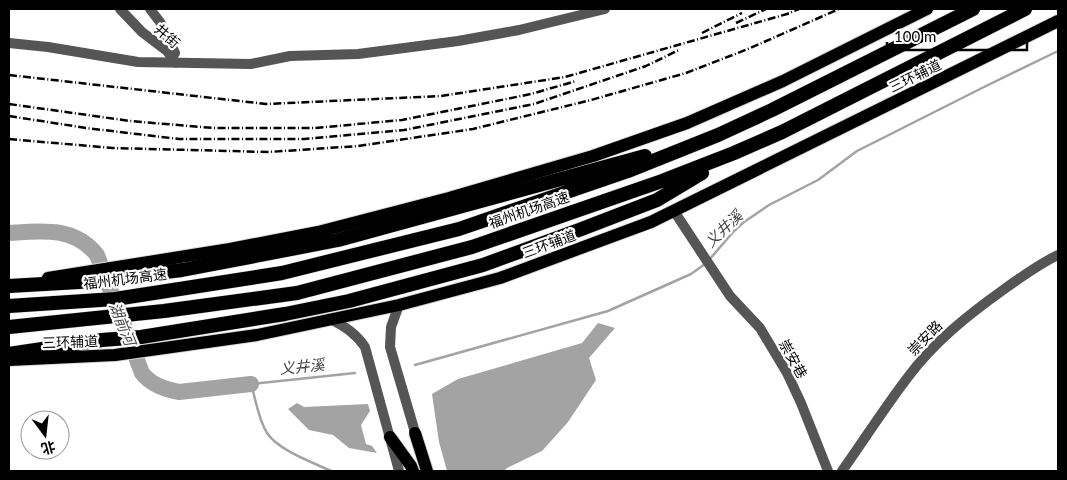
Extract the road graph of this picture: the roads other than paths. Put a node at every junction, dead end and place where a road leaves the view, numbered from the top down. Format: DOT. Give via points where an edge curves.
graph roads {
  1 [pos="120,9"];
  2 [pos="150,9"];
  3 [pos="605,9"];
  4 [pos="927,9"];
  5 [pos="973,9"];
  6 [pos="1025,9"];
  7 [pos="1058,22"];
  8 [pos="9,43"];
  9 [pos="178,63"];
  10 [pos="718,135"];
  11 [pos="734,153"];
  12 [pos="674,211"];
  13 [pos="1058,255"];
  14 [pos="118,272"];
  15 [pos="9,285"];
  16 [pos="400,305"];
  17 [pos="9,306"];
  18 [pos="332,320"];
  19 [pos="9,327"];
  20 [pos="9,354"];
  21 [pos="9,360"];
  22 [pos="415,434"];
  23 [pos="390,437"];
  24 [pos="399,471"];
  25 [pos="413,471"];
  26 [pos="426,471"];
  27 [pos="828,471"];
  28 [pos="842,471"];
  1 -- 9 [label="street, 井街"];
  2 -- 9 [label="street, 井街" via="160,22"];
  3 -- 9 [label="street" via="501,34 392,51 300,55 251,64"];
  4 -- 14 [label="main road" via="783,81 649,138 431,203 318,232"];
  5 -- 10 [label="highway, 福州机场高速"];
  6 -- 11 [label="highway, 福州机场高速"];
  7 -- 12 [label="main road, 三环辅道"];
  8 -- 9 [label="street" via="118,60"];
  10 -- 14 [label="highway" via="338,240 182,270"];
  10 -- 17 [label="highway, 福州机场高速" via="628,171 458,230 291,271 116,299"];
  11 -- 19 [label="highway, 福州机场高速" via="472,247 298,292 164,311"];
  11 -- 20 [label="highway" via="657,200 483,265 349,301 285,314"];
  12 -- 16 [label="main road, 三环辅道" via="519,272"];
  12 -- 27 [label="street, 崇安巷" via="733,300 760,328 801,403"];
  13 -- 28 [label="street, 崇安路" via="984,303 940,341 909,376"];
  14 -- 15 [label="highway"];
  16 -- 18 [label="main road, 三环辅道"];
  16 -- 22 [label="street" via="389,335 390,347"];
  18 -- 21 [label="main road, 三环辅道" via="152,351"];
  18 -- 23 [label="street" via="356,335 365,347"];
  22 -- 26 [label="main road, bridge"];
  23 -- 24 [label="street"];
  23 -- 25 [label="main road"];
}
